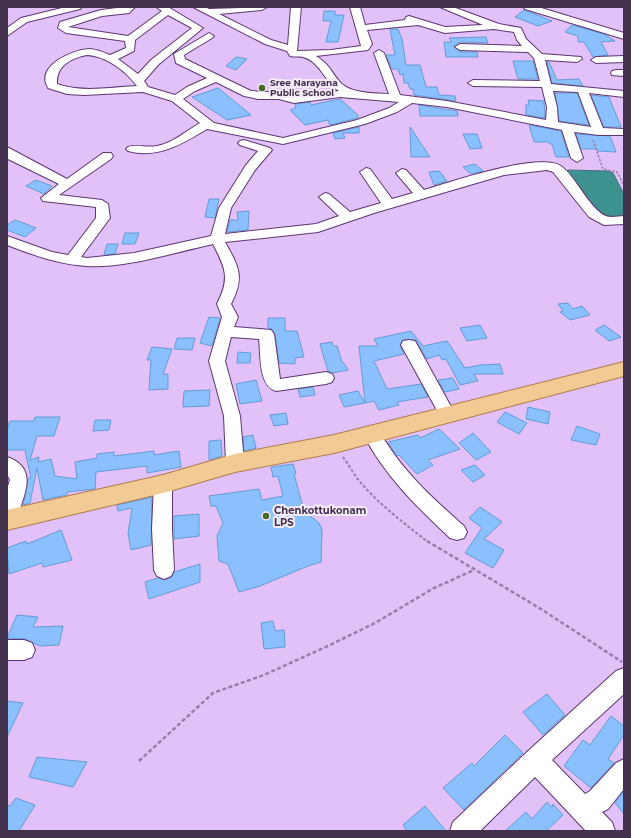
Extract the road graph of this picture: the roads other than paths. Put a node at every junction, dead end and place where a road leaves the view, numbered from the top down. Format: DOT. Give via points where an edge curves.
graph roads {
  1 [pos="77,7"];
  2 [pos="130,7"];
  3 [pos="198,7"];
  4 [pos="262,7"];
  5 [pos="296,7"];
  6 [pos="355,7"];
  7 [pos="445,7"];
  8 [pos="528,7"];
  9 [pos="164,9"];
  10 [pos="208,12"];
  11 [pos="498,27"];
  12 [pos="362,28"];
  13 [pos="7,33"];
  14 [pos="209,36"];
  15 [pos="624,36"];
  16 [pos="130,39"];
  17 [pos="460,47"];
  18 [pos="292,49"];
  19 [pos="530,50"];
  20 [pos="379,53"];
  21 [pos="306,54"];
  22 [pos="539,57"];
  23 [pos="109,59"];
  24 [pos="577,59"];
  25 [pos="624,59"];
  26 [pos="596,60"];
  27 [pos="217,78"];
  28 [pos="473,83"];
  29 [pos="141,84"];
  30 [pos="546,86"];
  31 [pos="582,89"];
  32 [pos="622,90"];
  33 [pos="358,96"];
  34 [pos="396,98"];
  35 [pos="176,99"];
  36 [pos="418,103"];
  37 [pos="192,119"];
  38 [pos="538,122"];
  39 [pos="552,125"];
  40 [pos="203,126"];
  41 [pos="509,126"];
  42 [pos="567,128"];
  43 [pos="595,132"];
  44 [pos="624,132"];
  45 [pos="132,149"];
  46 [pos="7,151"];
  47 [pos="107,156"];
  48 [pos="577,158"];
  49 [pos="366,172"];
  50 [pos="402,174"];
  51 [pos="68,184"];
  52 [pos="422,196"];
  53 [pos="324,197"];
  54 [pos="389,205"];
  55 [pos="349,218"];
  56 [pos="624,220"];
  57 [pos="217,239"];
  58 [pos="7,240"];
  59 [pos="73,258"];
  60 [pos="225,332"];
  61 [pos="409,345"];
  62 [pos="624,370"];
  63 [pos="326,378"];
  64 [pos="447,414"];
  65 [pos="372,434"];
  66 [pos="235,463"];
  67 [pos="7,464"];
  68 [pos="162,484"];
  69 [pos="7,520"];
  70 [pos="457,532"];
  71 [pos="164,570"];
  72 [pos="624,679"];
  73 [pos="534,760"];
  74 [pos="624,771"];
  75 [pos="582,809"];
  76 [pos="462,831"];
  77 [pos="603,831"];
  1 -- 13 [label="street" via="24,20"];
  2 -- 16 [label="street" via="126,11 101,13 63,24 63,28 69,31"];
  3 -- 10 [label="street"];
  4 -- 10 [label="street"];
  5 -- 18 [label="street"];
  6 -- 12 [label="street"];
  7 -- 11 [label="street"];
  8 -- 15 [label="street"];
  9 -- 16 [label="street"];
  9 -- 29 [label="street" via="198,28 155,62"];
  10 -- 18 [label="street" via="268,42"];
  11 -- 12 [label="street" via="445,30 413,20"];
  11 -- 19 [label="street" via="518,30"];
  12 -- 21 [label="street" via="367,44 365,48"];
  14 -- 27 [label="street" via="179,54 180,61"];
  16 -- 23 [label="street" via="131,49"];
  17 -- 19 [label="street"];
  18 -- 21 [label="street" via="294,54"];
  19 -- 22 [label="street"];
  20 -- 34 [label="street"];
  21 -- 33 [label="street" via="325,67 336,85"];
  22 -- 24 [label="street"];
  22 -- 30 [label="street"];
  23 -- 29 [label="street" via="130,72"];
  23 -- 29 [label="street" via="100,53 88,52 61,62 52,73 52,86 66,91 84,92"];
  25 -- 26 [label="street"];
  27 -- 33 [label="street" via="248,94 280,96 288,100 340,94"];
  27 -- 35 [label="street" via="191,89"];
  28 -- 30 [label="street"];
  29 -- 35 [label="street"];
  30 -- 31 [label="street"];
  30 -- 39 [label="street" via="552,107"];
  31 -- 32 [label="street"];
  31 -- 43 [label="street"];
  33 -- 34 [label="street"];
  34 -- 36 [label="street"];
  35 -- 36 [label="street" via="210,126 283,141 361,122"];
  36 -- 38 [label="street" via="447,104"];
  37 -- 40 [label="street"];
  38 -- 39 [label="street"];
  38 -- 41 [label="street"];
  39 -- 42 [label="street"];
  40 -- 45 [label="street" via="163,149"];
  40 -- 57 [label="street" via="214,135 266,150 250,168 225,208"];
  42 -- 43 [label="street"];
  42 -- 48 [label="street"];
  43 -- 44 [label="street"];
  46 -- 51 [label="street" via="12,156"];
  47 -- 51 [label="street"];
  49 -- 54 [label="street"];
  50 -- 52 [label="street"];
  51 -- 59 [label="street" via="48,198 102,204 103,218"];
  52 -- 54 [label="street"];
  52 -- 56 [label="street" via="503,171 548,166 557,169 594,214 604,221"];
  53 -- 55 [label="street"];
  54 -- 55 [label="street"];
  55 -- 57 [label="street" via="318,228"];
  57 -- 59 [label="street" via="109,261 87,262"];
  57 -- 60 [label="street" via="233,267 232,291 224,304 230,317"];
  58 -- 59 [label="street" via="49,256"];
  60 -- 63 [label="street" via="266,334 272,380 276,385"];
  60 -- 66 [label="street" via="217,361 232,416"];
  61 -- 64 [label="street"];
  62 -- 64 [label="main road"];
  64 -- 65 [label="main road"];
  65 -- 66 [label="main road"];
  65 -- 70 [label="street" via="378,447 400,477"];
  66 -- 68 [label="main road"];
  67 -- 69 [label="street" via="16,471 19,480"];
  68 -- 69 [label="main road"];
  68 -- 71 [label="street"];
  72 -- 73 [label="street"];
  73 -- 75 [label="street"];
  73 -- 76 [label="street"];
  74 -- 75 [label="street" via="599,800"];
  75 -- 77 [label="street"];
}
